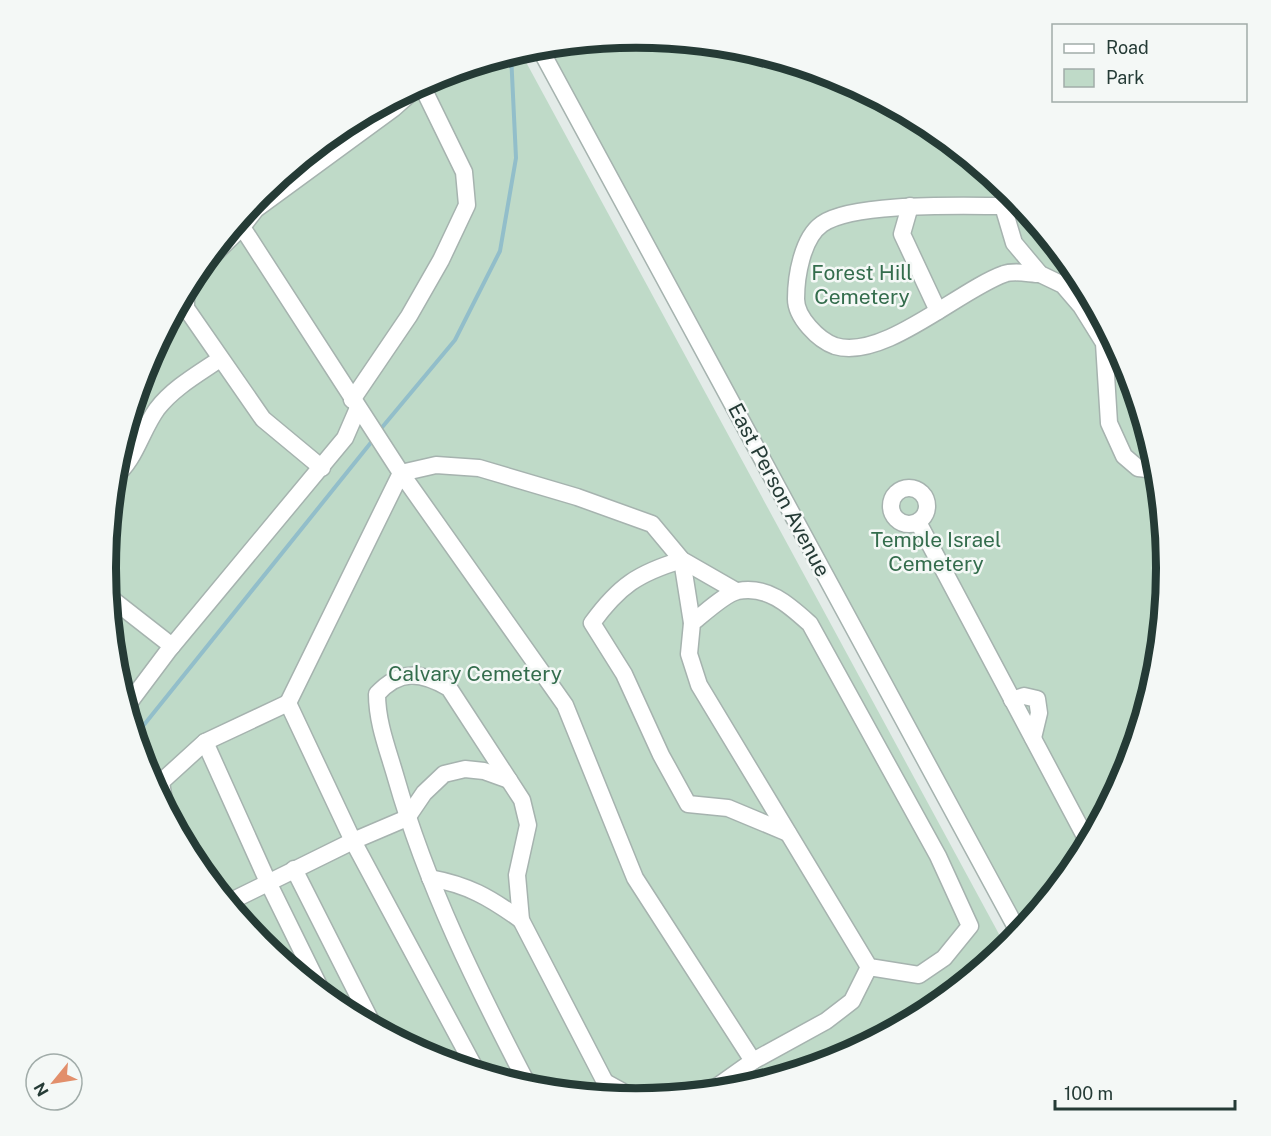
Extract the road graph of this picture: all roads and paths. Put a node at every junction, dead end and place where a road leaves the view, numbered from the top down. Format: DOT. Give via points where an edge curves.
graph roads {
  1 [pos="544,56"];
  2 [pos="425,93"];
  3 [pos="380,116"];
  4 [pos="268,200"];
  5 [pos="1003,200"];
  6 [pos="910,206"];
  7 [pos="1009,206"];
  8 [pos="243,228"];
  9 [pos="1041,274"];
  10 [pos="1063,285"];
  11 [pos="1073,287"];
  12 [pos="186,306"];
  13 [pos="938,311"];
  14 [pos="1093,322"];
  15 [pos="1106,348"];
  16 [pos="220,359"];
  17 [pos="355,404"];
  18 [pos="125,466"];
  19 [pos="322,468"];
  20 [pos="1146,469"];
  21 [pos="401,473"];
  22 [pos="918,522"];
  23 [pos="682,560"];
  24 [pos="736,591"];
  25 [pos="117,603"];
  26 [pos="692,623"];
  27 [pos="172,646"];
  28 [pos="132,699"];
  29 [pos="288,703"];
  30 [pos="205,742"];
  31 [pos="509,780"];
  32 [pos="162,782"];
  33 [pos="407,818"];
  34 [pos="788,833"];
  35 [pos="1083,833"];
  36 [pos="353,841"];
  37 [pos="294,870"];
  38 [pos="429,878"];
  39 [pos="268,882"];
  40 [pos="235,899"];
  41 [pos="521,920"];
  42 [pos="1014,924"];
  43 [pos="870,967"];
  44 [pos="315,978"];
  45 [pos="367,1013"];
  46 [pos="471,1061"];
  47 [pos="753,1061"];
  48 [pos="523,1075"];
  49 [pos="726,1080"];
  50 [pos="604,1087"];
  1 -- 42 [label="street, East Person Avenue"];
  2 -- 17 [label="street" via="464,172 467,205 420,298"];
  3 -- 4 [label="street"];
  5 -- 6 [label="street"];
  6 -- 13 [label="street" via="902,234"];
  6 -- 13 [label="street" via="844,215 822,224 807,245 796,274 796,307 811,330 836,346 872,346"];
  7 -- 9 [label="street" via="1014,243"];
  8 -- 17 [label="street"];
  9 -- 10 [label="street"];
  9 -- 13 [label="street" via="1005,273"];
  10 -- 11 [label="street"];
  10 -- 14 [label="street"];
  12 -- 16 [label="street"];
  15 -- 20 [label="street" via="1109,423 1124,456 1138,468"];
  16 -- 18 [label="street" via="164,401"];
  16 -- 19 [label="street" via="263,419"];
  17 -- 19 [label="street" via="345,438"];
  17 -- 21 [label="street"];
  19 -- 27 [label="street"];
  21 -- 23 [label="street" via="436,465 479,468 577,497 652,524"];
  21 -- 29 [label="street"];
  21 -- 47 [label="street" via="566,705 635,878"];
  22 -- 35 [label="street"];
  23 -- 24 [label="street"];
  23 -- 26 [label="street"];
  23 -- 34 [label="street" via="651,569 613,594 592,623 624,674 688,804 728,808"];
  24 -- 26 [label="street"];
  24 -- 43 [label="street" via="781,598 810,624 938,856 970,926 944,957 919,975"];
  25 -- 27 [label="street"];
  26 -- 34 [label="street" via="689,654 699,685"];
  27 -- 28 [label="street"];
  29 -- 30 [label="street"];
  29 -- 36 [label="street"];
  30 -- 32 [label="street"];
  30 -- 39 [label="street"];
  31 -- 33 [label="street" via="465,769 444,774 424,793"];
  31 -- 33 [label="street" via="449,688 430,677 407,675 390,680 377,694 377,712"];
  31 -- 41 [label="street" via="522,800 528,825 517,875"];
  33 -- 36 [label="street"];
  33 -- 38 [label="street"];
  34 -- 43 [label="street"];
  36 -- 37 [label="street"];
  36 -- 46 [label="street"];
  37 -- 39 [label="street"];
  37 -- 45 [label="street"];
  38 -- 41 [label="street" via="460,883 491,898"];
  38 -- 48 [label="street"];
  39 -- 40 [label="street"];
  39 -- 44 [label="street"];
  41 -- 50 [label="street"];
  43 -- 47 [label="street" via="852,1001 826,1022"];
  47 -- 49 [label="street"];
}
